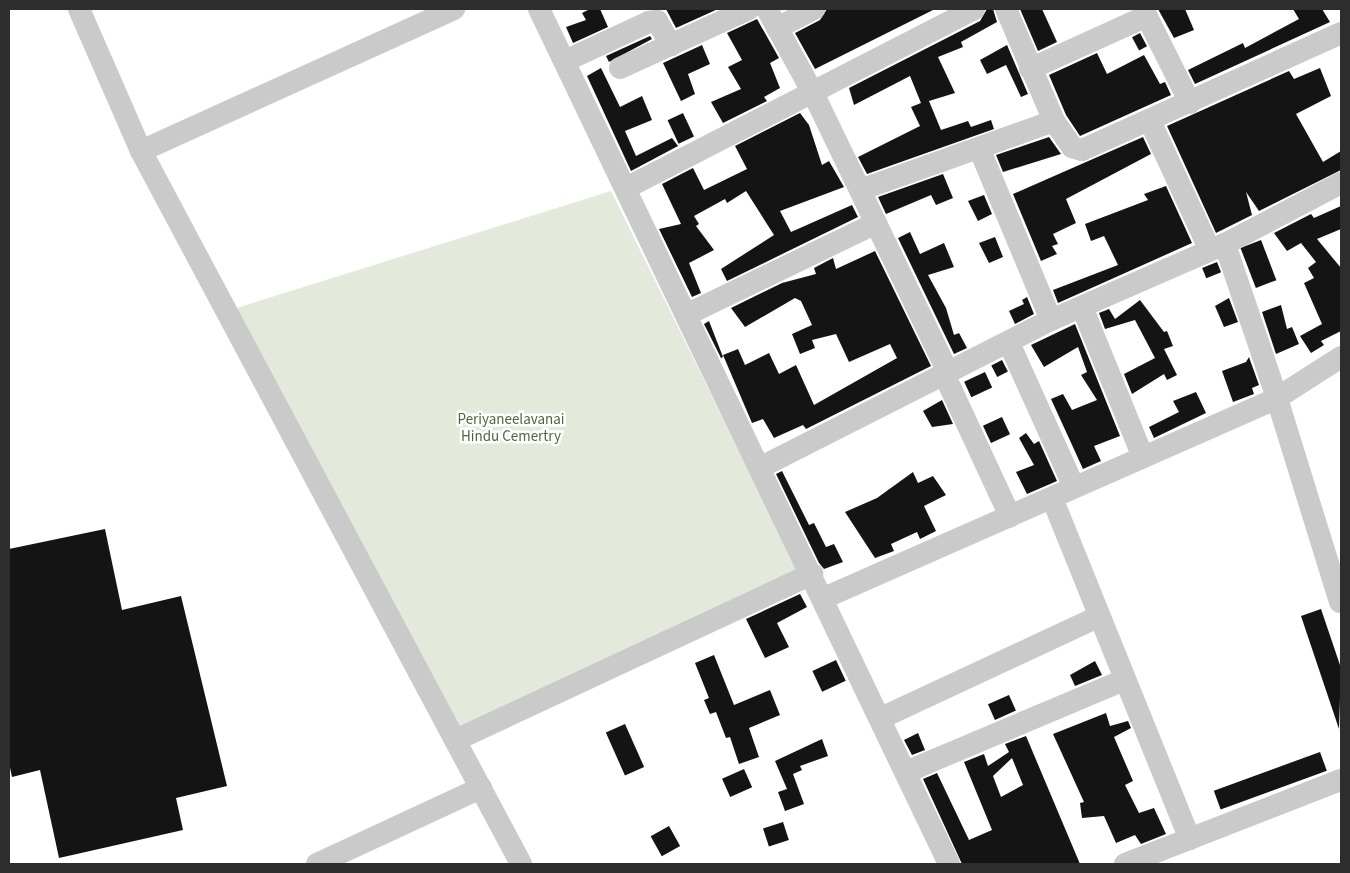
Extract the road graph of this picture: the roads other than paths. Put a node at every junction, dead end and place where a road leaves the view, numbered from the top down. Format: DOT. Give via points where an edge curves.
graph roads {
  1 [pos="79,9"];
  2 [pos="454,9"];
  3 [pos="539,9"];
  4 [pos="749,9"];
  5 [pos="814,9"];
  6 [pos="974,9"];
  7 [pos="1006,9"];
  8 [pos="1145,12"];
  9 [pos="772,18"];
  10 [pos="1341,33"];
  11 [pos="670,45"];
  12 [pos="565,61"];
  13 [pos="620,68"];
  14 [pos="1030,69"];
  15 [pos="813,93"];
  16 [pos="1190,103"];
  17 [pos="1054,121"];
  18 [pos="1150,121"];
  19 [pos="979,148"];
  20 [pos="141,151"];
  21 [pos="1341,183"];
  22 [pos="628,187"];
  23 [pos="860,190"];
  24 [pos="876,223"];
  25 [pos="1218,247"];
  26 [pos="1082,307"];
  27 [pos="688,314"];
  28 [pos="1051,320"];
  29 [pos="1009,343"];
  30 [pos="1341,357"];
  31 [pos="946,373"];
  32 [pos="1278,398"];
  33 [pos="1143,457"];
  34 [pos="761,467"];
  35 [pos="1074,487"];
  36 [pos="1052,498"];
  37 [pos="1010,516"];
  38 [pos="812,574"];
  39 [pos="824,598"];
  40 [pos="1341,603"];
  41 [pos="1098,617"];
  42 [pos="1124,680"];
  43 [pos="881,718"];
  44 [pos="458,739"];
  45 [pos="906,772"];
  46 [pos="1341,780"];
  47 [pos="481,788"];
  48 [pos="1190,839"];
  49 [pos="317,864"];
  50 [pos="521,864"];
  51 [pos="949,864"];
  52 [pos="1125,864"];
  1 -- 20 [label="street"];
  2 -- 20 [label="street"];
  3 -- 12 [label="street"];
  4 -- 11 [label="street"];
  5 -- 9 [label="street"];
  6 -- 15 [label="street"];
  7 -- 14 [label="street"];
  8 -- 14 [label="street"];
  8 -- 16 [label="street"];
  9 -- 15 [label="street"];
  10 -- 16 [label="street"];
  11 -- 12 [label="street" via="657,22 649,22"];
  11 -- 13 [label="street"];
  12 -- 22 [label="street"];
  14 -- 17 [label="street"];
  15 -- 22 [label="street"];
  15 -- 23 [label="street"];
  16 -- 18 [label="street"];
  17 -- 18 [label="street" via="1072,147 1082,150"];
  17 -- 19 [label="street"];
  18 -- 25 [label="street"];
  19 -- 23 [label="street"];
  19 -- 28 [label="street"];
  20 -- 44 [label="street"];
  21 -- 25 [label="street"];
  22 -- 27 [label="street"];
  23 -- 24 [label="street"];
  24 -- 27 [label="street"];
  24 -- 31 [label="street"];
  25 -- 26 [label="street"];
  25 -- 32 [label="street"];
  26 -- 28 [label="street"];
  26 -- 33 [label="street"];
  27 -- 34 [label="street"];
  28 -- 29 [label="street"];
  29 -- 31 [label="street"];
  29 -- 35 [label="street"];
  30 -- 32 [label="street"];
  31 -- 34 [label="street"];
  31 -- 37 [label="street"];
  32 -- 33 [label="street"];
  32 -- 40 [label="street"];
  33 -- 35 [label="street"];
  34 -- 38 [label="street"];
  35 -- 36 [label="street"];
  36 -- 37 [label="street"];
  36 -- 41 [label="street"];
  37 -- 39 [label="street"];
  38 -- 39 [label="street"];
  38 -- 44 [label="street"];
  39 -- 43 [label="street"];
  41 -- 42 [label="street"];
  41 -- 43 [label="street"];
  42 -- 45 [label="street"];
  42 -- 48 [label="street"];
  43 -- 45 [label="street"];
  44 -- 47 [label="street"];
  45 -- 51 [label="street"];
  46 -- 48 [label="street"];
  47 -- 49 [label="street"];
  47 -- 50 [label="street"];
  48 -- 52 [label="street"];
}
